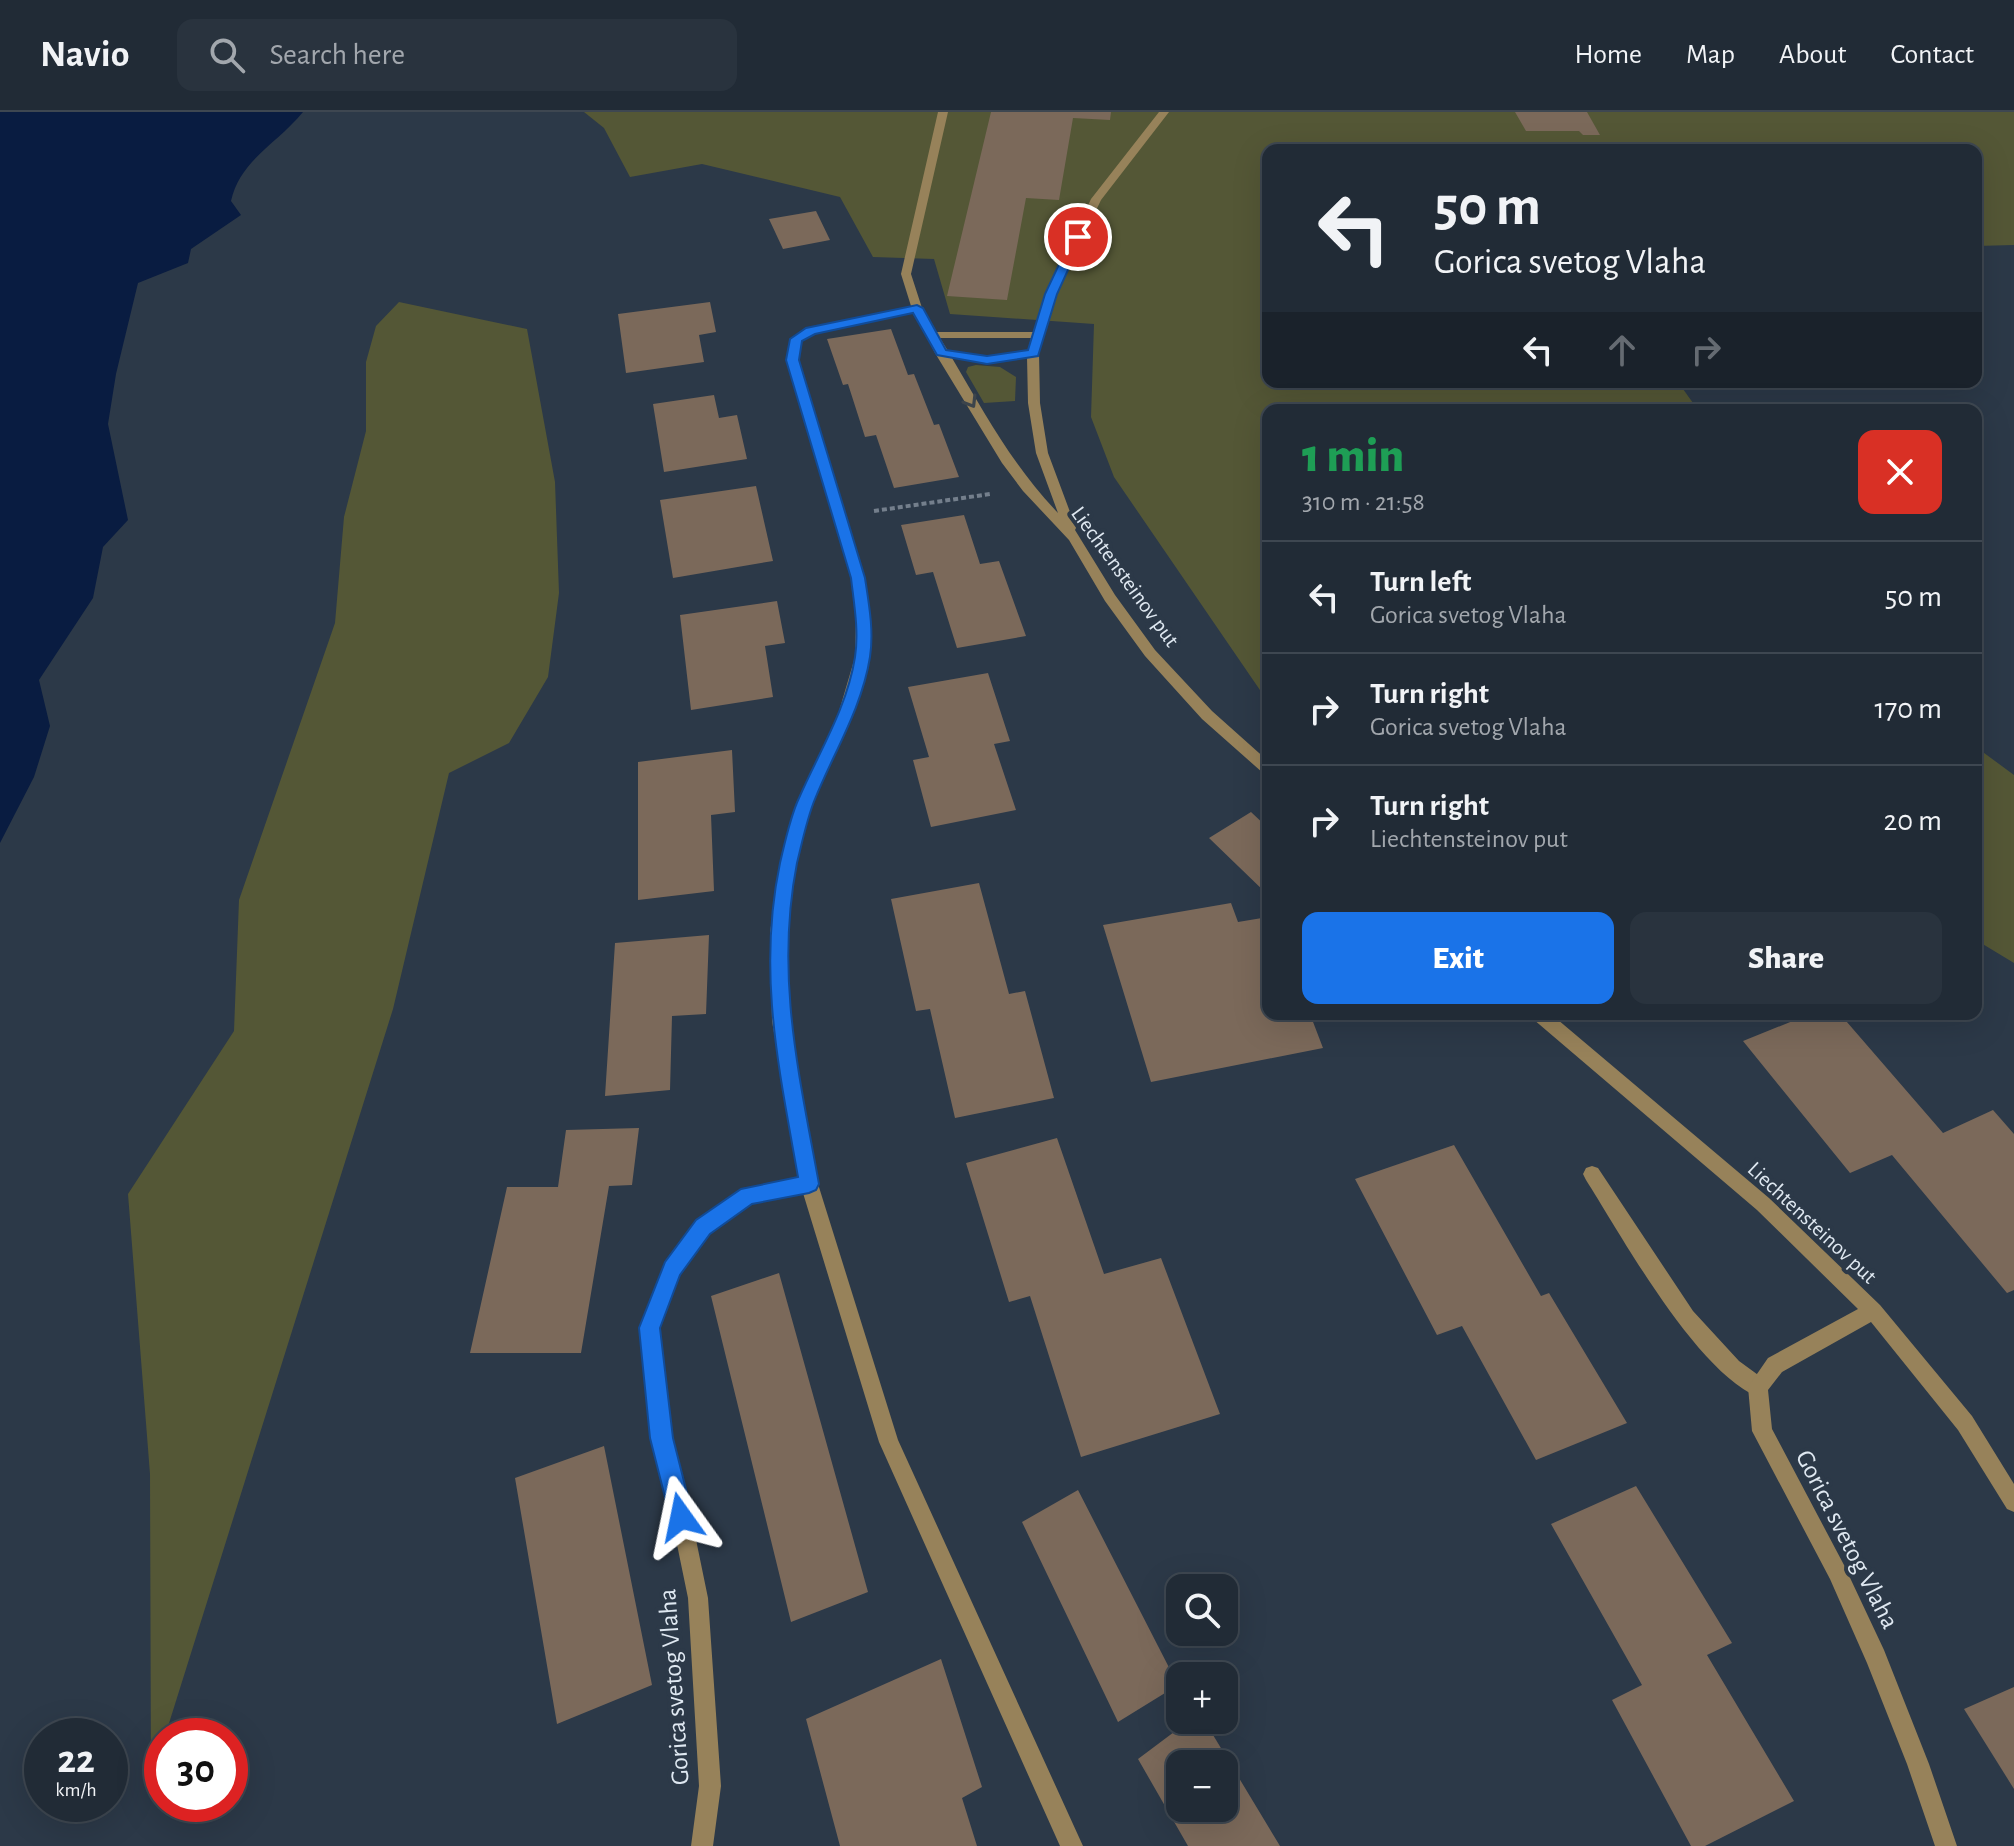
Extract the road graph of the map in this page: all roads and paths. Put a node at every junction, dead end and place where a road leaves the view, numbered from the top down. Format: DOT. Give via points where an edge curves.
graph roads {
  1 [pos="943,112"];
  2 [pos="1164,112"];
  3 [pos="917,308"];
  4 [pos="931,335"];
  5 [pos="1037,335"];
  6 [pos="941,353"];
  7 [pos="1033,353"];
  8 [pos="1027,488"];
  9 [pos="842,516"];
  10 [pos="1074,537"];
  11 [pos="1262,764"];
  12 [pos="1546,1020"];
  13 [pos="1592,1174"];
  14 [pos="809,1184"];
  15 [pos="1873,1311"];
  16 [pos="1758,1387"];
  17 [pos="2014,1502"];
  18 [pos="702,1846"];
  19 [pos="1072,1846"];
  20 [pos="1946,1846"];
  1 -- 3 [label="street, Liechtensteinov put" via="906,274"];
  2 -- 5 [label="street" via="1096,199"];
  3 -- 4 [label="street, Liechtensteinov put"];
  3 -- 9 [label="street" via="811,331 796,339 793,360"];
  4 -- 5 [label="street"];
  4 -- 6 [label="street, Liechtensteinov put"];
  5 -- 7 [label="street"];
  6 -- 7 [label="street" via="987,360"];
  6 -- 8 [label="street, Liechtensteinov put, one-way"];
  7 -- 10 [label="street" via="1042,453"];
  8 -- 9 [label="path"];
  8 -- 10 [label="street, Liechtensteinov put"];
  9 -- 14 [label="street" via="858,578 862,657 842,725 805,801 778,932 780,1021"];
  10 -- 11 [label="street, Liechtensteinov put" via="1150,653 1207,715"];
  12 -- 15 [label="street, Liechtensteinov put" via="1763,1204"];
  13 -- 16 [label="street" via="1695,1330 1734,1371"];
  14 -- 18 [label="street, Gorica svetog Vlaha" via="748,1196 703,1227 672,1269 649,1328 662,1438 698,1598 710,1786"];
  14 -- 19 [label="street" via="889,1442"];
  15 -- 16 [label="street" via="1775,1365"];
  15 -- 17 [label="street, Liechtensteinov put" via="1965,1423"];
  16 -- 20 [label="street, Gorica svetog Vlaha" via="1762,1431 1876,1658"];
}
